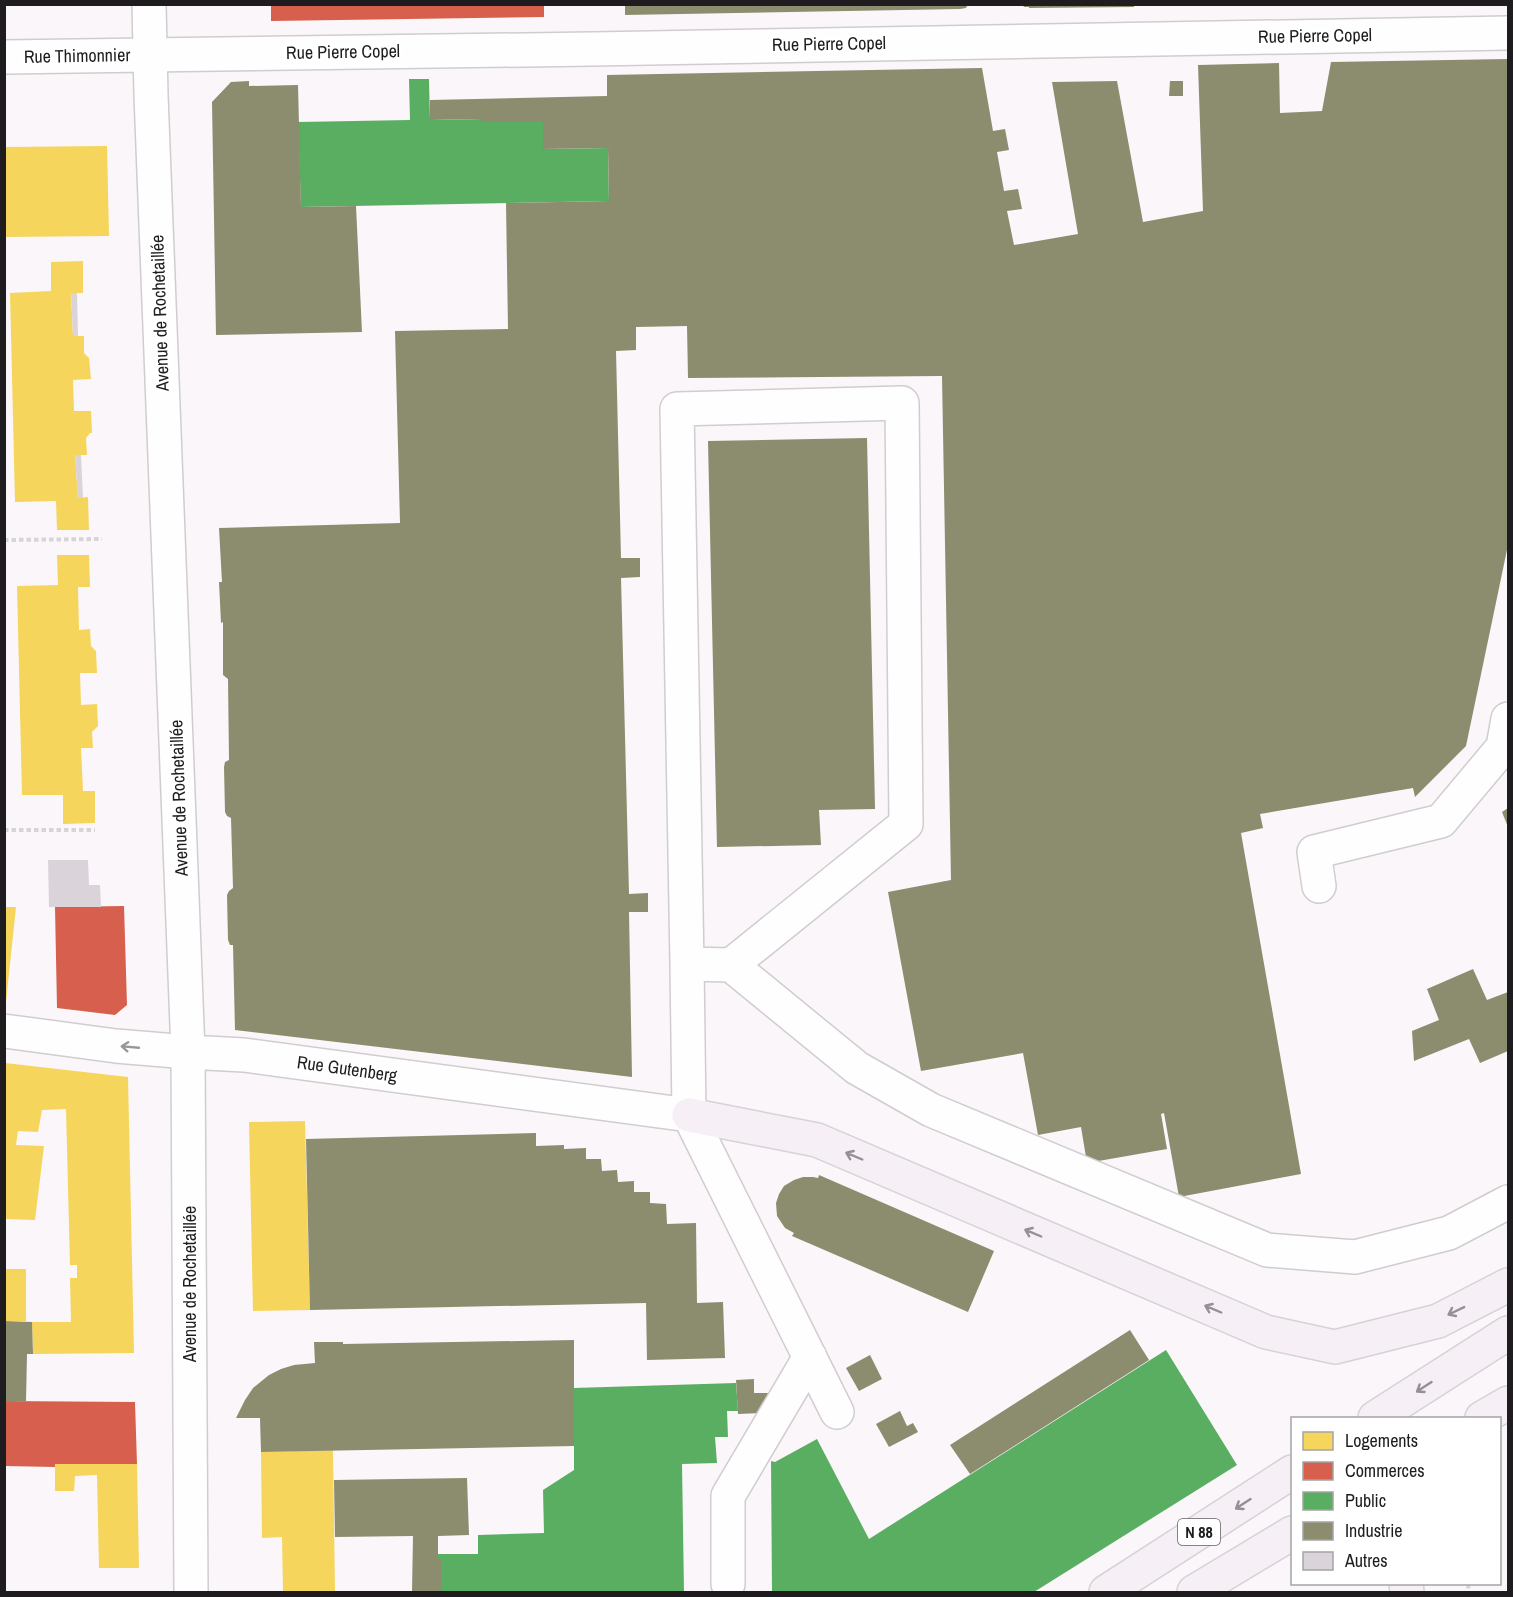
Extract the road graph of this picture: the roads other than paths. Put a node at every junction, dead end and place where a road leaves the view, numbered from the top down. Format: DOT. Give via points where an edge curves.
graph roads {
  1 [pos="149,4"];
  2 [pos="1509,33"];
  3 [pos="150,55"];
  4 [pos="4,57"];
  5 [pos="1509,719"];
  6 [pos="1509,776"];
  7 [pos="1471,786"];
  8 [pos="1318,886"];
  9 [pos="687,964"];
  10 [pos="731,965"];
  11 [pos="4,1031"];
  12 [pos="189,1052"];
  13 [pos="689,1115"];
  14 [pos="1509,1202"];
  15 [pos="1509,1286"];
  16 [pos="1509,1333"];
  17 [pos="810,1357"];
  18 [pos="837,1412"];
  19 [pos="1379,1417"];
  20 [pos="1291,1473"];
  21 [pos="1291,1534"];
  22 [pos="728,1584"];
  23 [pos="191,1593"];
  24 [pos="1106,1593"];
  25 [pos="1194,1593"];
  1 -- 3 [label="street, Avenue de Rochetaillée"];
  2 -- 3 [label="street, Rue Pierre Copel"];
  3 -- 4 [label="street, Rue Thimonnier"];
  3 -- 12 [label="street, Avenue de Rochetaillée"];
  5 -- 7 [label="street" via="1503,747"];
  6 -- 7 [label="street"];
  7 -- 8 [label="street" via="1441,821 1314,852"];
  9 -- 10 [label="street"];
  9 -- 10 [label="street" via="677,410 902,403 906,824"];
  9 -- 13 [label="street"];
  10 -- 14 [label="street" via="857,1068 931,1110 1267,1250 1355,1257 1449,1233"];
  12 -- 11 [label="street, Rue Gutenberg, one-way"];
  12 -- 13 [label="street, Rue Gutenberg" via="244,1055"];
  12 -- 23 [label="street, Avenue de Rochetaillée"];
  15 -- 13 [label="highway, one-way" via="1438,1321 1335,1347 1266,1332 817,1140"];
  13 -- 17 [label="street"];
  16 -- 19 [label="highway, one-way"];
  17 -- 18 [label="street"];
  17 -- 22 [label="street" via="728,1496"];
  20 -- 24 [label="highway, N 88, one-way"];
  21 -- 25 [label="highway"];
}
